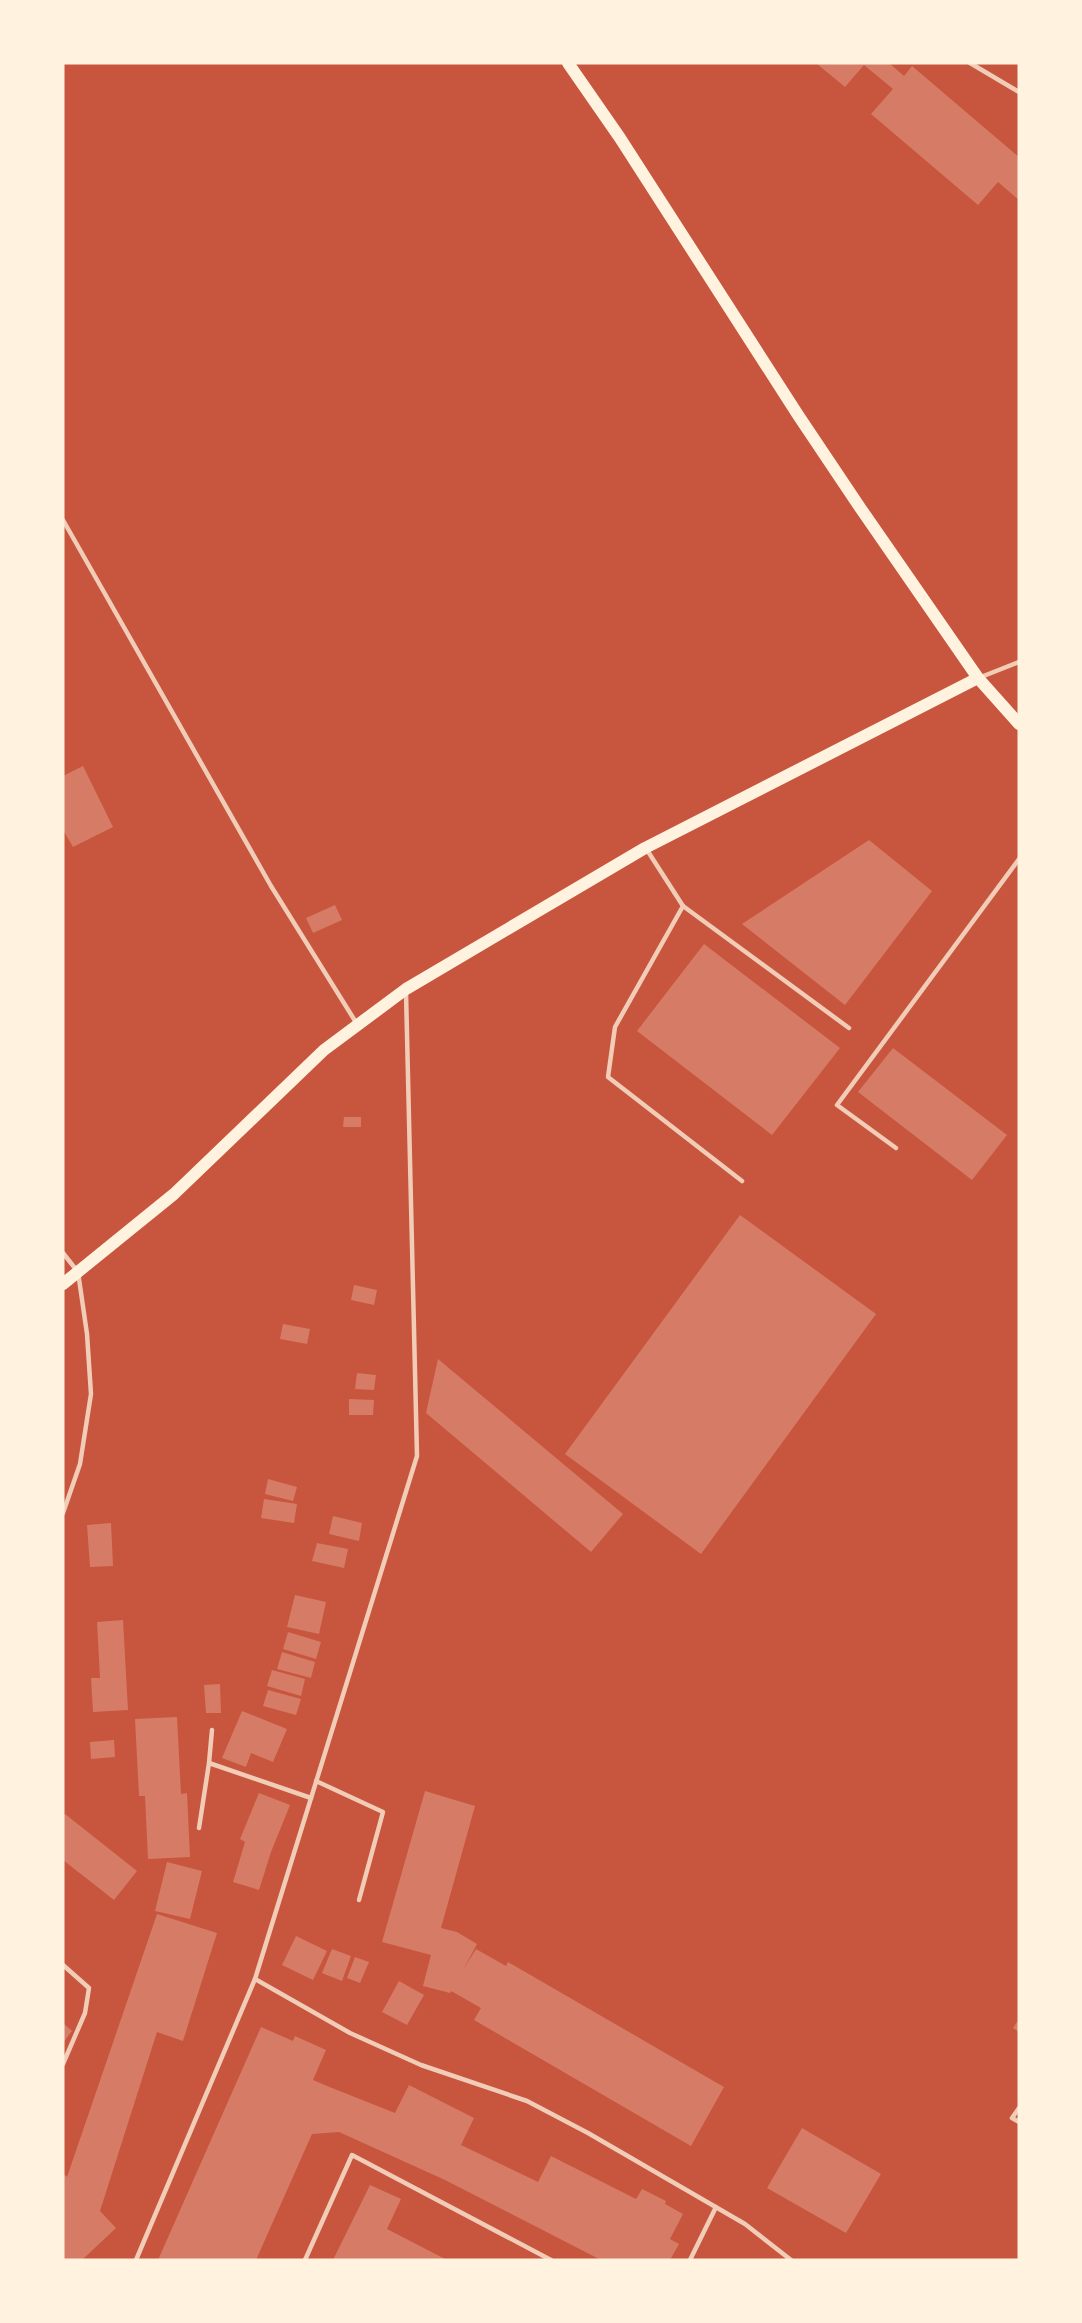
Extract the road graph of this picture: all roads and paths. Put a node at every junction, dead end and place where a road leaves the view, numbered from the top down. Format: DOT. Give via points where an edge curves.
graph roads {
  1 [pos="568,63"];
  2 [pos="970,63"];
  3 [pos="1019,92"];
  4 [pos="63,520"];
  5 [pos="1019,662"];
  6 [pos="978,678"];
  7 [pos="1019,724"];
  8 [pos="645,848"];
  9 [pos="1019,859"];
  10 [pos="682,906"];
  11 [pos="406,989"];
  12 [pos="357,1023"];
  13 [pos="849,1028"];
  14 [pos="896,1148"];
  15 [pos="742,1181"];
  16 [pos="63,1253"];
  17 [pos="78,1272"];
  18 [pos="63,1284"];
  19 [pos="63,1513"];
  20 [pos="212,1730"];
  21 [pos="209,1763"];
  22 [pos="316,1781"];
  23 [pos="311,1798"];
  24 [pos="200,1828"];
  25 [pos="358,1900"];
  26 [pos="63,1965"];
  27 [pos="255,1979"];
  28 [pos="63,2064"];
  29 [pos="1019,2108"];
  30 [pos="1019,2122"];
  31 [pos="716,2207"];
  32 [pos="136,2260"];
  33 [pos="305,2260"];
  34 [pos="551,2260"];
  35 [pos="690,2260"];
  36 [pos="791,2260"];
  1 -- 6 [label="main road" via="633,157 798,416"];
  2 -- 3 [label="lane"];
  4 -- 12 [label="lane" via="271,886"];
  5 -- 6 [label="lane"];
  6 -- 7 [label="main road"];
  6 -- 8 [label="main road"];
  8 -- 10 [label="lane"];
  8 -- 11 [label="main road"];
  9 -- 14 [label="lane" via="837,1105"];
  10 -- 13 [label="lane"];
  10 -- 15 [label="lane" via="615,1027 608,1077"];
  11 -- 12 [label="main road"];
  11 -- 22 [label="lane" via="417,1456"];
  12 -- 17 [label="main road" via="174,1194"];
  16 -- 17 [label="lane"];
  17 -- 18 [label="main road"];
  17 -- 19 [label="lane" via="91,1394 80,1464"];
  20 -- 21 [label="lane"];
  21 -- 23 [label="lane"];
  21 -- 24 [label="lane"];
  22 -- 23 [label="lane"];
  22 -- 25 [label="lane" via="383,1812"];
  23 -- 27 [label="lane"];
  26 -- 28 [label="lane" via="89,1988 85,2013"];
  27 -- 31 [label="lane" via="350,2033 411,2060 527,2101"];
  27 -- 32 [label="lane"];
  29 -- 30 [label="lane" via="1012,2118"];
  31 -- 35 [label="lane"];
  31 -- 36 [label="lane"];
  33 -- 34 [label="lane" via="352,2155"];
}
